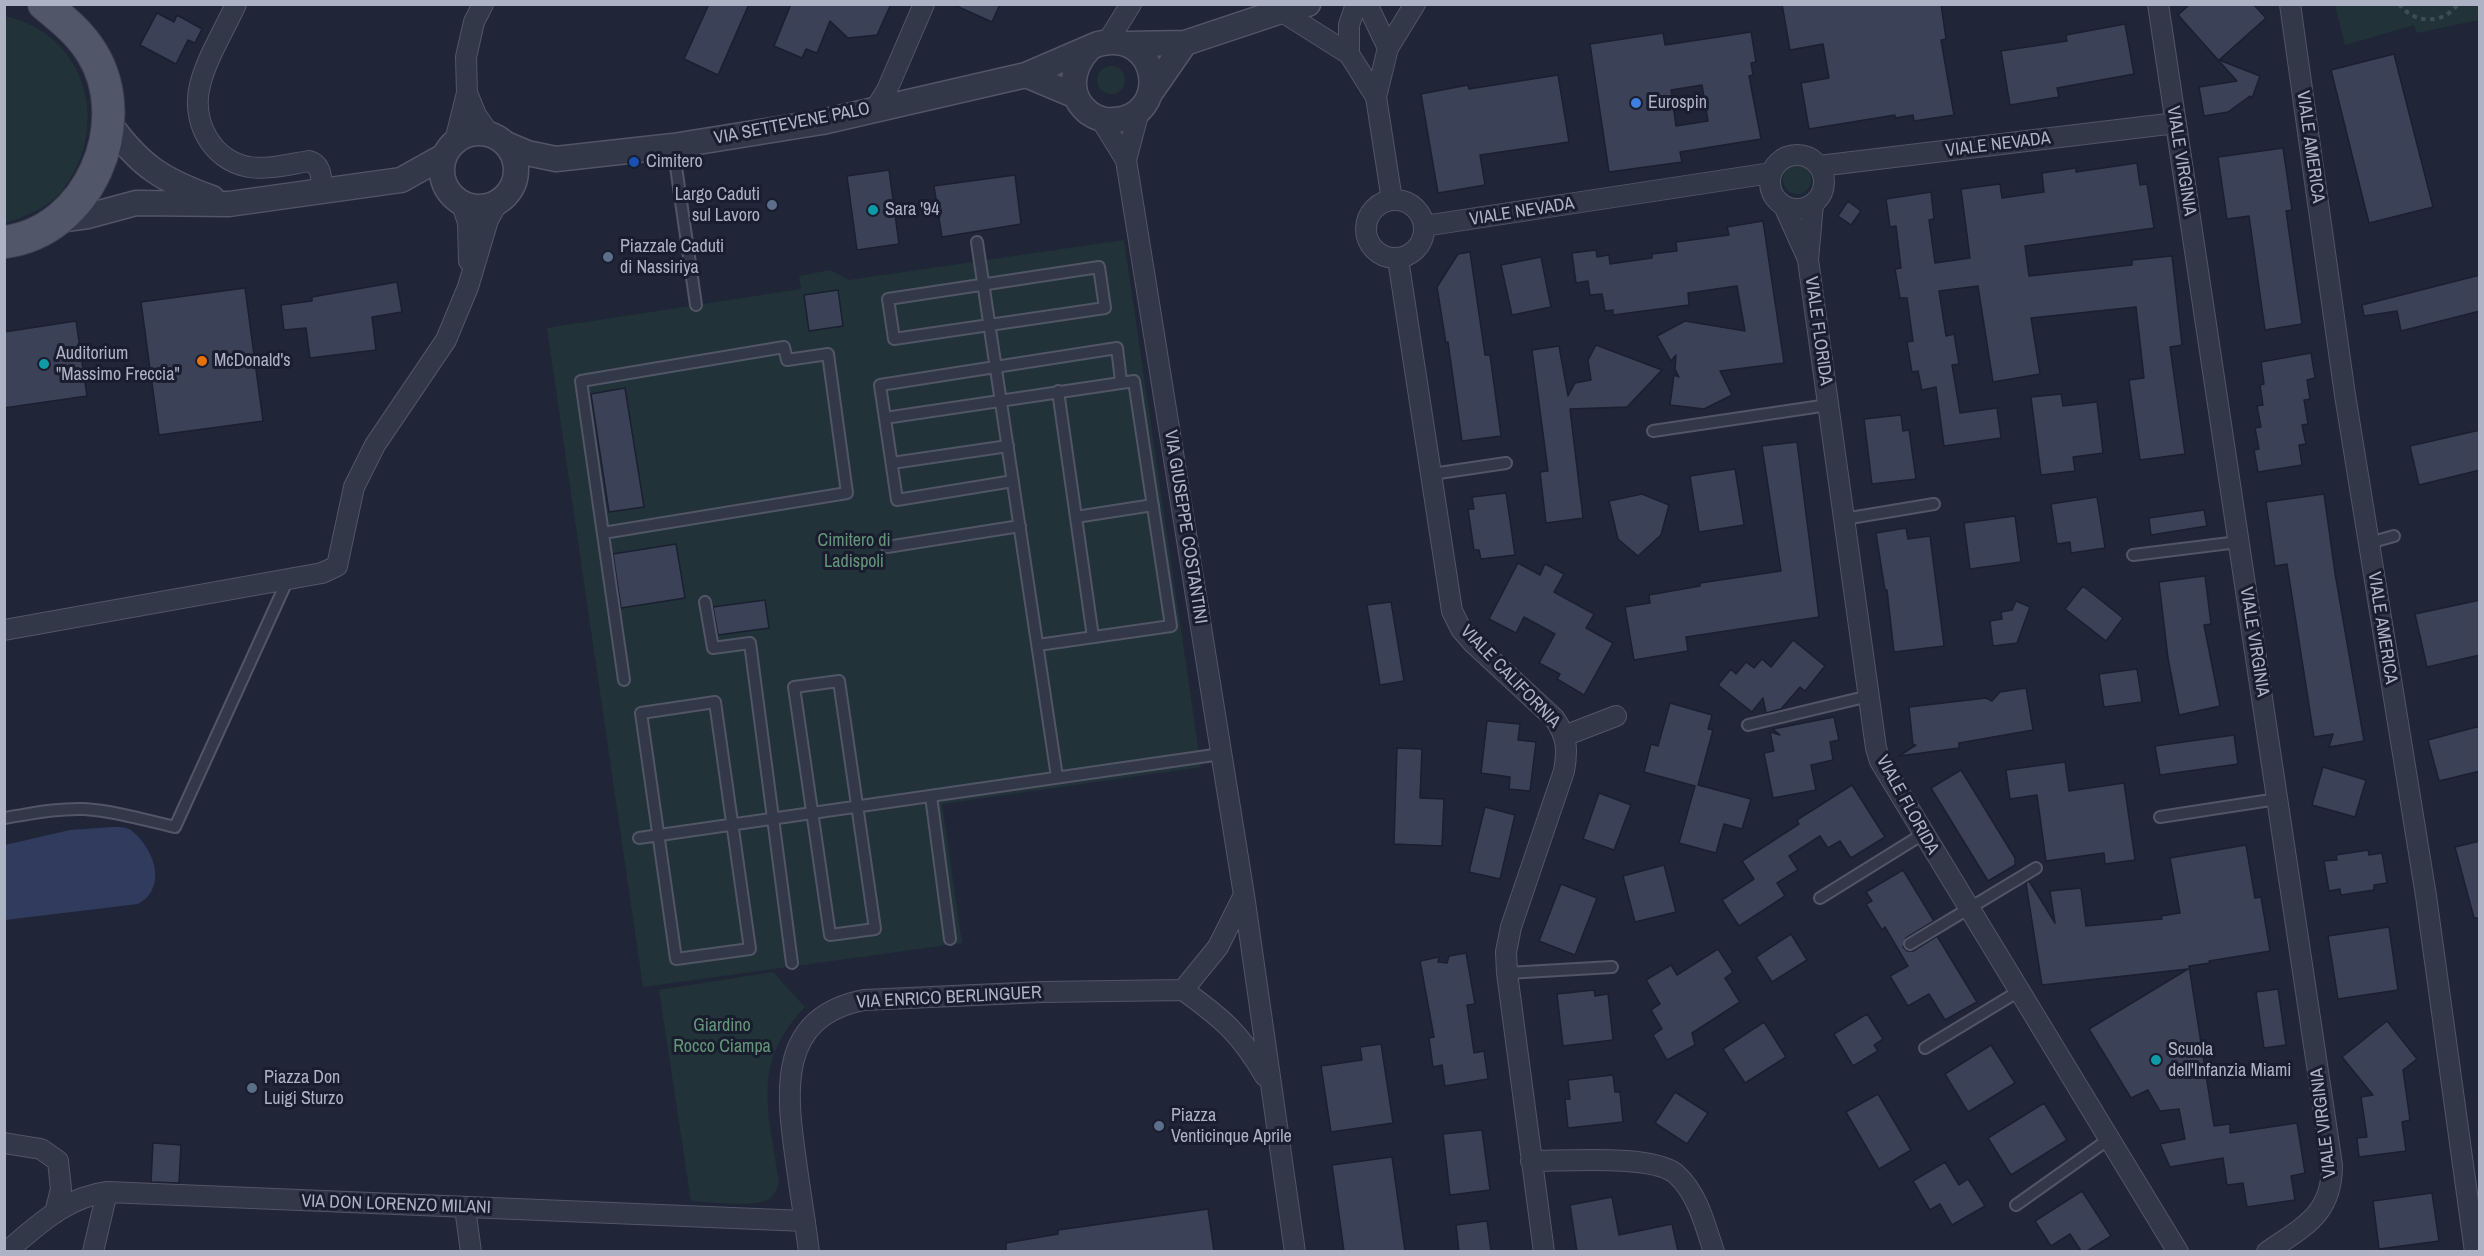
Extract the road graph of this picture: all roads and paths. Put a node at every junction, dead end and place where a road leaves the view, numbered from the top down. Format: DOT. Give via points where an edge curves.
graph roads {
  1 [pos="44,4"];
  2 [pos="236,4"];
  3 [pos="483,4"];
  4 [pos="924,4"];
  5 [pos="1131,4"];
  6 [pos="1308,4"];
  7 [pos="1356,4"];
  8 [pos="1367,4"];
  9 [pos="1415,4"];
  10 [pos="2158,4"];
  11 [pos="2290,4"];
  12 [pos="2399,4"];
  13 [pos="2458,4"];
  14 [pos="1281,11"];
  15 [pos="1185,43"];
  16 [pos="1108,45"];
  17 [pos="1389,48"];
  18 [pos="1349,54"];
  19 [pos="1026,75"];
  20 [pos="467,93"];
  21 [pos="1076,96"];
  22 [pos="1376,97"];
  23 [pos="1145,101"];
  24 [pos="876,108"];
  25 [pos="1100,118"];
  26 [pos="109,123"];
  27 [pos="2176,123"];
  28 [pos="498,139"];
  29 [pos="673,146"];
  30 [pos="449,149"];
  31 [pos="556,159"];
  32 [pos="1126,160"];
  33 [pos="1819,166"];
  34 [pos="1771,172"];
  35 [pos="401,180"];
  36 [pos="515,180"];
  37 [pos="1726,181"];
  38 [pos="323,190"];
  39 [pos="456,199"];
  40 [pos="1392,200"];
  41 [pos="1779,200"];
  42 [pos="498,202"];
  43 [pos="228,204"];
  44 [pos="1813,204"];
  45 [pos="58,219"];
  46 [pos="1424,226"];
  47 [pos="4,242"];
  48 [pos="977,242"];
  49 [pos="1398,259"];
  50 [pos="1808,260"];
  51 [pos="984,284"];
  52 [pos="468,287"];
  53 [pos="696,305"];
  54 [pos="990,325"];
  55 [pos="996,365"];
  56 [pos="1122,381"];
  57 [pos="1058,391"];
  58 [pos="1001,400"];
  59 [pos="1828,405"];
  60 [pos="885,418"];
  61 [pos="1653,431"];
  62 [pos="1008,446"];
  63 [pos="891,463"];
  64 [pos="1506,463"];
  65 [pos="1432,474"];
  66 [pos="1014,481"];
  67 [pos="1934,504"];
  68 [pos="1153,505"];
  69 [pos="1076,518"];
  70 [pos="1844,519"];
  71 [pos="1020,526"];
  72 [pos="603,533"];
  73 [pos="2394,536"];
  74 [pos="2238,542"];
  75 [pos="2369,543"];
  76 [pos="886,547"];
  77 [pos="2133,555"];
  78 [pos="288,579"];
  79 [pos="705,602"];
  80 [pos="4,630"];
  81 [pos="1093,638"];
  82 [pos="1038,645"];
  83 [pos="624,680"];
  84 [pos="1869,696"];
  85 [pos="1616,716"];
  86 [pos="1748,725"];
  87 [pos="1564,736"];
  88 [pos="1221,754"];
  89 [pos="1057,777"];
  90 [pos="931,796"];
  91 [pos="2277,799"];
  92 [pos="857,806"];
  93 [pos="812,813"];
  94 [pos="2160,816"];
  95 [pos="4,818"];
  96 [pos="773,818"];
  97 [pos="732,824"];
  98 [pos="1923,834"];
  99 [pos="658,835"];
  100 [pos="639,838"];
  101 [pos="2036,868"];
  102 [pos="1244,895"];
  103 [pos="1820,898"];
  104 [pos="1968,908"];
  105 [pos="950,939"];
  106 [pos="1911,944"];
  107 [pos="792,963"];
  108 [pos="1612,967"];
  109 [pos="1507,972"];
  110 [pos="1183,990"];
  111 [pos="2019,991"];
  112 [pos="1925,1048"];
  113 [pos="1271,1086"];
  114 [pos="2109,1138"];
  115 [pos="4,1143"];
  116 [pos="1531,1161"];
  117 [pos="107,1192"];
  118 [pos="2016,1204"];
  119 [pos="465,1208"];
  120 [pos="55,1213"];
  121 [pos="804,1221"];
  122 [pos="6,1251"];
  123 [pos="93,1251"];
  124 [pos="471,1251"];
  125 [pos="809,1251"];
  126 [pos="1295,1251"];
  127 [pos="1544,1251"];
  128 [pos="1714,1251"];
  129 [pos="2178,1251"];
  130 [pos="2267,1251"];
  131 [pos="2475,1251"];
  1 -- 26 [label="main road" via="71,26 93,54 106,87"];
  2 -- 38 [label="street" via="200,84 198,111 202,129 218,152 243,165 315,162"];
  3 -- 20 [label="street" via="474,22 466,57"];
  4 -- 24 [label="street"];
  5 -- 16 [label="street"];
  6 -- 14 [label="street, VIA SETTEVENE PALO"];
  7 -- 18 [label="street" via="1349,25"];
  8 -- 17 [label="street"];
  9 -- 17 [label="street"];
  10 -- 27 [label="street, VIALE VIRGINIA"];
  11 -- 75 [label="street, VIALE AMERICA"];
  12 -- 13 [label="path" via="2412,16 2433,20"];
  14 -- 15 [label="street, VIA SETTEVENE PALO"];
  14 -- 18 [label="street"];
  15 -- 16 [label="street, VIA SETTEVENE PALO"];
  15 -- 23 [label="street"];
  16 -- 19 [label="street, VIA SETTEVENE PALO"];
  16 -- 21 [label="street" via="1080,58 1074,71"];
  16 -- 23 [label="street" via="1137,50 1150,69"];
  17 -- 22 [label="street"];
  18 -- 22 [label="street"];
  19 -- 21 [label="street"];
  19 -- 24 [label="street, VIA SETTEVENE PALO"];
  20 -- 28 [label="street" via="476,115"];
  20 -- 30 [label="street"];
  21 -- 25 [label="street" via="1090,114"];
  22 -- 40 [label="street"];
  23 -- 25 [label="street" via="1120,120"];
  23 -- 32 [label="street"];
  24 -- 29 [label="street, VIA SETTEVENE PALO" via="822,122"];
  25 -- 32 [label="street"];
  26 -- 43 [label="street" via="130,151 162,177"];
  26 -- 45 [label="main road" via="102,159 89,184"];
  27 -- 33 [label="street, VIALE NEVADA"];
  27 -- 74 [label="street, VIALE VIRGINIA"];
  28 -- 30 [label="street, VIA SETTEVENE PALO" via="477,132 465,135"];
  28 -- 31 [label="street, VIA SETTEVENE PALO" via="527,153"];
  28 -- 36 [label="street" via="515,161"];
  29 -- 31 [label="street, VIA SETTEVENE PALO"];
  29 -- 53 [label="lane"];
  30 -- 35 [label="street, VIA SETTEVENE PALO"];
  30 -- 39 [label="street" via="442,176"];
  31 -- 36 [label="street, VIA SETTEVENE PALO"];
  32 -- 88 [label="street, VIA GIUSEPPE COSTANTINI"];
  33 -- 34 [label="street" via="1813,159 1795,154 1778,162"];
  33 -- 44 [label="street" via="1824,182 1820,197"];
  34 -- 37 [label="street, VIALE NEVADA"];
  34 -- 41 [label="street" via="1770,182"];
  35 -- 38 [label="street, VIA SETTEVENE PALO"];
  35 -- 39 [label="street, VIA SETTEVENE PALO"];
  36 -- 42 [label="street, VIA SETTEVENE PALO"];
  37 -- 41 [label="street, VIALE NEVADA"];
  37 -- 46 [label="street, VIALE NEVADA"];
  38 -- 43 [label="street, VIA SETTEVENE PALO"];
  39 -- 42 [label="street, VIA SETTEVENE PALO" via="480,207"];
  39 -- 52 [label="street" via="468,223"];
  40 -- 46 [label="street" via="1410,204"];
  40 -- 49 [label="street" via="1375,207 1366,232 1373,249"];
  41 -- 44 [label="street" via="1803,208"];
  41 -- 50 [label="street, VIALE FLORIDA"];
  42 -- 52 [label="street" via="488,220"];
  43 -- 45 [label="street, VIA SETTEVENE PALO" via="136,203 88,216"];
  44 -- 50 [label="street, VIALE FLORIDA"];
  45 -- 47 [label="main road" via="35,233"];
  46 -- 49 [label="street" via="1421,244"];
  48 -- 51 [label="lane"];
  49 -- 65 [label="street, VIALE CALIFORNIA"];
  50 -- 59 [label="street, VIALE FLORIDA"];
  51 -- 54 [label="lane"];
  51 -- 54 [label="lane" via="888,299 894,339"];
  51 -- 54 [label="lane" via="1099,267 1105,308"];
  52 -- 78 [label="street" via="446,340 375,444 354,486 337,566"];
  54 -- 55 [label="lane"];
  55 -- 56 [label="lane" via="1118,348"];
  55 -- 58 [label="lane"];
  55 -- 60 [label="lane" via="880,385"];
  56 -- 57 [label="lane"];
  56 -- 68 [label="lane" via="1134,381"];
  57 -- 58 [label="lane"];
  57 -- 69 [label="lane"];
  58 -- 60 [label="lane"];
  58 -- 62 [label="lane"];
  59 -- 61 [label="lane"];
  59 -- 70 [label="street, VIALE FLORIDA"];
  60 -- 63 [label="lane"];
  62 -- 63 [label="lane"];
  62 -- 66 [label="lane"];
  63 -- 66 [label="lane" via="897,500"];
  64 -- 65 [label="lane"];
  65 -- 87 [label="street, VIALE CALIFORNIA" via="1449,599 1456,621 1473,643 1554,718"];
  66 -- 71 [label="lane"];
  67 -- 70 [label="lane"];
  68 -- 69 [label="lane"];
  68 -- 81 [label="lane" via="1171,626"];
  69 -- 81 [label="lane"];
  70 -- 84 [label="street, VIALE FLORIDA"];
  71 -- 76 [label="lane"];
  71 -- 82 [label="lane"];
  72 -- 72 [label="lane" via="848,493 828,354 786,360 784,347 581,381"];
  72 -- 83 [label="lane"];
  73 -- 75 [label="lane"];
  74 -- 77 [label="lane"];
  74 -- 91 [label="street, VIALE VIRGINIA"];
  75 -- 131 [label="street, VIALE AMERICA" via="2426,896"];
  78 -- 80 [label="street"];
  78 -- 95 [label="lane" via="176,827 83,809"];
  79 -- 96 [label="lane" via="713,648 750,643"];
  81 -- 82 [label="lane"];
  82 -- 89 [label="lane"];
  84 -- 86 [label="lane"];
  84 -- 98 [label="street, VIALE FLORIDA" via="1880,761"];
  85 -- 87 [label="street"];
  87 -- 109 [label="street, VIALE CALIFORNIA" via="1564,771 1511,927"];
  88 -- 89 [label="lane"];
  88 -- 102 [label="street, VIA GIUSEPPE COSTANTINI"];
  89 -- 90 [label="lane"];
  90 -- 92 [label="lane"];
  90 -- 105 [label="lane"];
  91 -- 94 [label="lane"];
  91 -- 130 [label="street, VIALE VIRGINIA" via="2332,1172 2330,1192 2320,1210 2307,1224"];
  92 -- 93 [label="lane"];
  92 -- 93 [label="lane" via="875,929 830,935"];
  92 -- 93 [label="lane" via="839,681 794,687"];
  93 -- 96 [label="lane"];
  96 -- 97 [label="lane"];
  96 -- 107 [label="lane"];
  97 -- 99 [label="lane"];
  97 -- 99 [label="lane" via="715,702 641,713"];
  97 -- 99 [label="lane" via="750,949 676,959"];
  98 -- 103 [label="lane"];
  98 -- 104 [label="street, VIALE FLORIDA"];
  99 -- 100 [label="lane"];
  101 -- 104 [label="lane"];
  102 -- 110 [label="street" via="1218,947"];
  102 -- 113 [label="street, VIA GIUSEPPE COSTANTINI"];
  104 -- 106 [label="lane"];
  104 -- 111 [label="street, VIALE FLORIDA"];
  108 -- 109 [label="lane"];
  109 -- 116 [label="street, VIALE CALIFORNIA"];
  110 -- 113 [label="street" via="1221,1017 1247,1044"];
  110 -- 121 [label="street, VIA ENRICO BERLINGUER" via="864,1000 824,1014 798,1045 789,1082"];
  111 -- 112 [label="lane"];
  111 -- 114 [label="street, VIALE FLORIDA"];
  113 -- 126 [label="street, VIA GIUSEPPE COSTANTINI"];
  114 -- 118 [label="lane"];
  114 -- 129 [label="street, VIALE FLORIDA"];
  115 -- 120 [label="street" via="40,1149 58,1161 61,1189"];
  116 -- 127 [label="street, VIALE CALIFORNIA"];
  116 -- 128 [label="street" via="1631,1161 1670,1170 1694,1197"];
  117 -- 119 [label="street, VIA DON LORENZO MILANI"];
  117 -- 120 [label="street, VIA DON LORENZO MILANI" via="77,1199"];
  117 -- 123 [label="street"];
  119 -- 121 [label="street, VIA DON LORENZO MILANI"];
  119 -- 124 [label="street"];
  120 -- 122 [label="street, VIA DON LORENZO MILANI"];
  121 -- 125 [label="street, VIA ENRICO BERLINGUER"];
}
